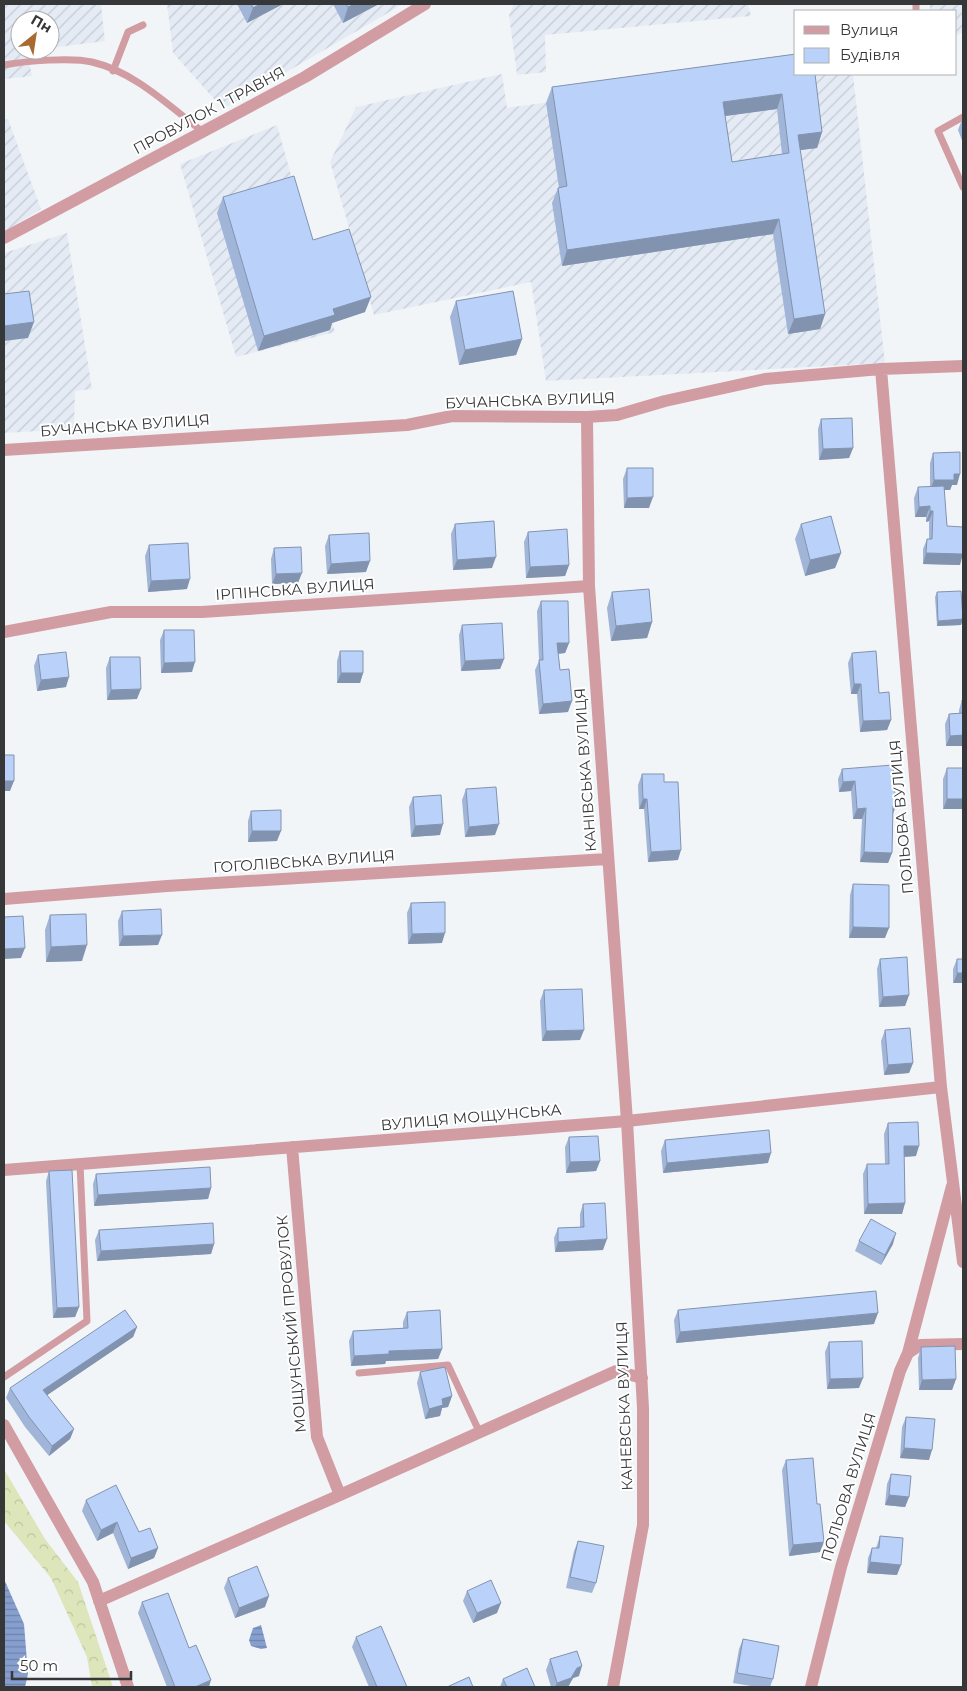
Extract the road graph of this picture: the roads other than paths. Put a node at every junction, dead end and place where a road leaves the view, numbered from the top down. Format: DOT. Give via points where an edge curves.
graph roads {
  1 [pos="426,4"];
  2 [pos="143,25"];
  3 [pos="4,65"];
  4 [pos="113,71"];
  5 [pos="963,116"];
  6 [pos="203,132"];
  7 [pos="963,187"];
  8 [pos="4,238"];
  9 [pos="963,366"];
  10 [pos="881,369"];
  11 [pos="587,417"];
  12 [pos="4,450"];
  13 [pos="589,586"];
  14 [pos="4,632"];
  15 [pos="607,859"];
  16 [pos="4,899"];
  17 [pos="940,1087"];
  18 [pos="627,1121"];
  19 [pos="292,1147"];
  20 [pos="80,1164"];
  21 [pos="4,1170"];
  22 [pos="954,1179"];
  23 [pos="963,1262"];
  24 [pos="963,1344"];
  25 [pos="908,1353"];
  26 [pos="360,1373"];
  27 [pos="4,1376"];
  28 [pos="642,1378"];
  29 [pos="4,1425"];
  30 [pos="479,1431"];
  31 [pos="340,1495"];
  32 [pos="99,1601"];
  33 [pos="128,1687"];
  34 [pos="613,1687"];
  35 [pos="811,1687"];
  1 -- 6 [label="street, ПРОВУЛОК 1 ТРАВНЯ" via="305,77"];
  2 -- 4 [label="lane" via="128,32"];
  3 -- 4 [label="lane" via="29,61 92,62"];
  4 -- 6 [label="lane" via="133,79"];
  5 -- 7 [label="lane" via="938,130"];
  6 -- 8 [label="street, ПРОВУЛОК 1 ТРАВНЯ"];
  9 -- 10 [label="street, БУЧАНСЬКА ВУЛИЦЯ"];
  10 -- 11 [label="street, БУЧАНСЬКА ВУЛИЦЯ" via="765,379 617,415"];
  10 -- 17 [label="street, ПОЛЬОВА ВУЛИЦЯ"];
  11 -- 12 [label="street, БУЧАНСЬКА ВУЛИЦЯ" via="452,416 407,425"];
  11 -- 13 [label="street, КАНІВСЬКА ВУЛИЦЯ"];
  13 -- 14 [label="street, ІРПІНСЬКА ВУЛИЦЯ" via="202,612 110,612"];
  13 -- 15 [label="street, КАНІВСЬКА ВУЛИЦЯ"];
  15 -- 16 [label="street, ГОГОЛІВСЬКА ВУЛИЦЯ"];
  15 -- 18 [label="street, КАНІВСЬКА ВУЛИЦЯ"];
  17 -- 18 [label="street, ВУЛИЦЯ МОЩУНСЬКА"];
  17 -- 22 [label="street, ПОЛЬОВА ВУЛИЦЯ"];
  18 -- 19 [label="street, ВУЛИЦЯ МОЩУНСЬКА"];
  18 -- 28 [label="street, КАНЕВСЬКА ВУЛИЦЯ"];
  19 -- 20 [label="street, ВУЛИЦЯ МОЩУНСЬКА"];
  19 -- 31 [label="street, МОЩУНСЬКИЙ ПРОВУЛОК" via="317,1436"];
  20 -- 21 [label="street, ВУЛИЦЯ МОЩУНСЬКА"];
  20 -- 27 [label="lane" via="87,1321"];
  22 -- 23 [label="street, ПОЛЬОВА ВУЛИЦЯ"];
  22 -- 25 [label="street, ПОЛЬОВА ВУЛИЦЯ"];
  24 -- 25 [label="street" via="920,1345"];
  25 -- 35 [label="street, ПОЛЬОВА ВУЛИЦЯ" via="900,1370 841,1567"];
  26 -- 30 [label="lane" via="448,1365"];
  28 -- 30 [label="street" via="616,1371"];
  28 -- 34 [label="street, КАНЕВСЬКА ВУЛИЦЯ" via="643,1525"];
  29 -- 32 [label="street" via="93,1582"];
  30 -- 31 [label="street"];
  31 -- 32 [label="street"];
  32 -- 33 [label="street"];
}
